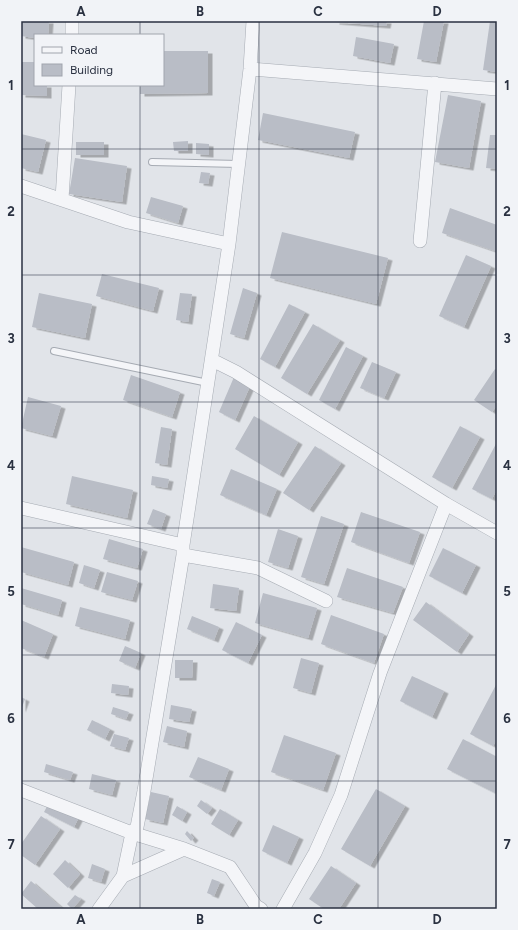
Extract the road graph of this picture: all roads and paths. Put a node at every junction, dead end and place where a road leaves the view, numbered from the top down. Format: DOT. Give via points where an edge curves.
graph roads {
  1 [pos="72,21"];
  2 [pos="253,21"];
  3 [pos="72,34"];
  4 [pos="250,68"];
  5 [pos="435,83"];
  6 [pos="69,86"];
  7 [pos="497,89"];
  8 [pos="152,162"];
  9 [pos="239,164"];
  10 [pos="21,186"];
  11 [pos="62,199"];
  12 [pos="420,241"];
  13 [pos="229,244"];
  14 [pos="54,351"];
  15 [pos="212,360"];
  16 [pos="208,383"];
  17 [pos="446,504"];
  18 [pos="21,508"];
  19 [pos="497,533"];
  20 [pos="183,550"];
  21 [pos="326,601"];
  22 [pos="21,790"];
  23 [pos="132,832"];
  24 [pos="184,849"];
  25 [pos="123,876"];
  26 [pos="99,909"];
  27 [pos="261,909"];
  28 [pos="283,909"];
  1 -- 3 [label="street"];
  2 -- 4 [label="street"];
  4 -- 5 [label="street"];
  4 -- 9 [label="street"];
  5 -- 7 [label="street"];
  5 -- 12 [label="street"];
  6 -- 11 [label="street"];
  8 -- 9 [label="lane"];
  9 -- 13 [label="street"];
  10 -- 11 [label="street"];
  11 -- 13 [label="street" via="128,222"];
  13 -- 15 [label="street"];
  14 -- 16 [label="lane"];
  15 -- 16 [label="street"];
  15 -- 17 [label="street" via="236,372"];
  16 -- 20 [label="street"];
  17 -- 19 [label="street"];
  17 -- 28 [label="street" via="380,673 341,795 315,853"];
  18 -- 20 [label="street"];
  20 -- 21 [label="street" via="258,568"];
  20 -- 23 [label="street" via="137,827"];
  22 -- 23 [label="street"];
  23 -- 24 [label="street"];
  23 -- 25 [label="street"];
  24 -- 25 [label="street"];
  24 -- 27 [label="street" via="230,867 256,906"];
  25 -- 26 [label="street"];
}
